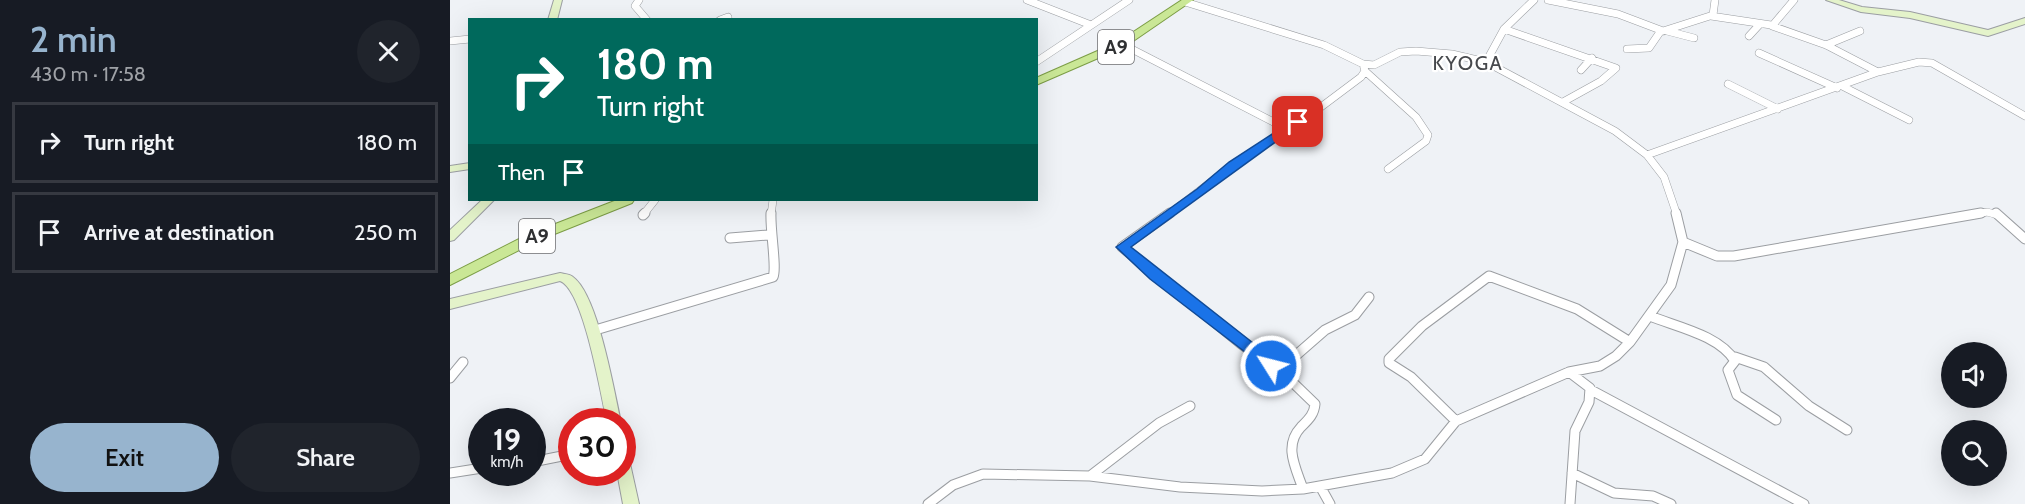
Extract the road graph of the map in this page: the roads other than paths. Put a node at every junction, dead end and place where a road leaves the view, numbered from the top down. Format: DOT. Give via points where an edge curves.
graph roads {
  1 [pos="558,0"];
  2 [pos="639,0"];
  3 [pos="1027,0"];
  4 [pos="1128,0"];
  5 [pos="1534,0"];
  6 [pos="1550,0"];
  7 [pos="1715,0"];
  8 [pos="1794,0"];
  9 [pos="1830,0"];
  10 [pos="1187,1"];
  11 [pos="1712,16"];
  12 [pos="553,18"];
  13 [pos="645,18"];
  14 [pos="2025,21"];
  15 [pos="1761,24"];
  16 [pos="1091,25"];
  17 [pos="1771,25"];
  18 [pos="1504,29"];
  19 [pos="1665,31"];
  20 [pos="1860,31"];
  21 [pos="1749,36"];
  22 [pos="1694,38"];
  23 [pos="468,39"];
  24 [pos="450,41"];
  25 [pos="1122,44"];
  26 [pos="1826,45"];
  27 [pos="1627,49"];
  28 [pos="1759,53"];
  29 [pos="1592,58"];
  30 [pos="1038,61"];
  31 [pos="1486,62"];
  32 [pos="1364,68"];
  33 [pos="1581,70"];
  34 [pos="1878,72"];
  35 [pos="1038,81"];
  36 [pos="1728,84"];
  37 [pos="1840,87"];
  38 [pos="1563,102"];
  39 [pos="1778,109"];
  40 [pos="2025,116"];
  41 [pos="1909,120"];
  42 [pos="1287,129"];
  43 [pos="1647,155"];
  44 [pos="468,166"];
  45 [pos="1388,169"];
  46 [pos="450,170"];
  47 [pos="487,201"];
  48 [pos="625,201"];
  49 [pos="654,201"];
  50 [pos="773,201"];
  51 [pos="643,215"];
  52 [pos="768,235"];
  53 [pos="450,237"];
  54 [pos="730,238"];
  55 [pos="2025,238"];
  56 [pos="1683,242"];
  57 [pos="450,280"];
  58 [pos="1369,297"];
  59 [pos="450,304"];
  60 [pos="1650,316"];
  61 [pos="592,331"];
  62 [pos="1630,342"];
  63 [pos="1735,357"];
  64 [pos="463,362"];
  65 [pos="1284,371"];
  66 [pos="1569,372"];
  67 [pos="450,378"];
  68 [pos="1591,390"];
  69 [pos="1190,406"];
  70 [pos="611,408"];
  71 [pos="1776,420"];
  72 [pos="1456,421"];
  73 [pos="1847,430"];
  74 [pos="468,470"];
  75 [pos="450,473"];
  76 [pos="1572,473"];
  77 [pos="1090,476"];
  78 [pos="627,486"];
  79 [pos="1320,486"];
  80 [pos="1303,489"];
  81 [pos="631,504"];
  82 [pos="928,504"];
  83 [pos="1330,504"];
  84 [pos="1570,504"];
  85 [pos="1671,504"];
  86 [pos="1804,504"];
  1 -- 12 [label="street"];
  2 -- 13 [label="street" via="635,6"];
  3 -- 16 [label="street"];
  4 -- 16 [label="street"];
  5 -- 18 [label="street"];
  6 -- 19 [label="street" via="1618,14"];
  7 -- 11 [label="street"];
  8 -- 17 [label="street"];
  9 -- 14 [label="street" via="1988,33"];
  10 -- 25 [label="main road, A9"];
  10 -- 32 [label="street" via="1324,45"];
  11 -- 15 [label="street"];
  11 -- 19 [label="street"];
  15 -- 17 [label="street"];
  15 -- 21 [label="street"];
  16 -- 30 [label="street"];
  17 -- 26 [label="street"];
  18 -- 29 [label="street"];
  18 -- 31 [label="street"];
  19 -- 22 [label="street"];
  19 -- 27 [label="street" via="1649,48"];
  20 -- 26 [label="street"];
  23 -- 24 [label="street"];
  25 -- 35 [label="main road, A9"];
  25 -- 42 [label="street"];
  26 -- 34 [label="street"];
  28 -- 37 [label="street"];
  29 -- 33 [label="street"];
  29 -- 38 [label="street" via="1616,69"];
  31 -- 32 [label="street" via="1416,51 1400,52"];
  31 -- 38 [label="street"];
  32 -- 42 [label="street" via="1309,116"];
  32 -- 45 [label="street" via="1416,117 1428,135 1426,141"];
  34 -- 37 [label="street"];
  34 -- 40 [label="street" via="1919,62 1932,63"];
  36 -- 39 [label="street"];
  37 -- 39 [label="street"];
  37 -- 41 [label="street"];
  38 -- 43 [label="street" via="1615,131"];
  39 -- 43 [label="street"];
  42 -- 65 [label="street" via="1122,247 1240,343"];
  43 -- 56 [label="street" via="1664,177 1673,198"];
  44 -- 46 [label="street"];
  47 -- 53 [label="street"];
  48 -- 57 [label="main road, A9" via="532,238"];
  49 -- 51 [label="street"];
  50 -- 52 [label="street"];
  52 -- 54 [label="street"];
  52 -- 61 [label="street" via="776,270 764,281"];
  55 -- 56 [label="street" via="1996,213 1987,212 1734,256 1717,256"];
  56 -- 60 [label="street" via="1671,285"];
  58 -- 65 [label="street" via="1356,316 1327,328 1286,364"];
  59 -- 61 [label="street" via="560,277 570,280 578,291"];
  60 -- 62 [label="street"];
  60 -- 63 [label="street" via="1724,347"];
  61 -- 70 [label="street"];
  62 -- 66 [label="street" via="1600,366"];
  62 -- 72 [label="street" via="1577,309 1489,276 1422,327 1389,359"];
  63 -- 71 [label="street" via="1728,370 1737,395"];
  63 -- 73 [label="street" via="1762,367"];
  64 -- 67 [label="street"];
  65 -- 80 [label="street" via="1314,404 1312,414 1291,443"];
  66 -- 68 [label="street"];
  66 -- 72 [label="street"];
  68 -- 76 [label="street" via="1575,432"];
  68 -- 86 [label="street"];
  69 -- 77 [label="street" via="1159,423"];
  72 -- 79 [label="street" via="1417,465"];
  74 -- 75 [label="street"];
  76 -- 84 [label="street"];
  76 -- 85 [label="street" via="1612,493 1648,495"];
  77 -- 80 [label="street" via="1232,491"];
  77 -- 82 [label="street" via="968,476"];
  78 -- 81 [label="street"];
  79 -- 80 [label="street"];
  79 -- 83 [label="street"];
}
